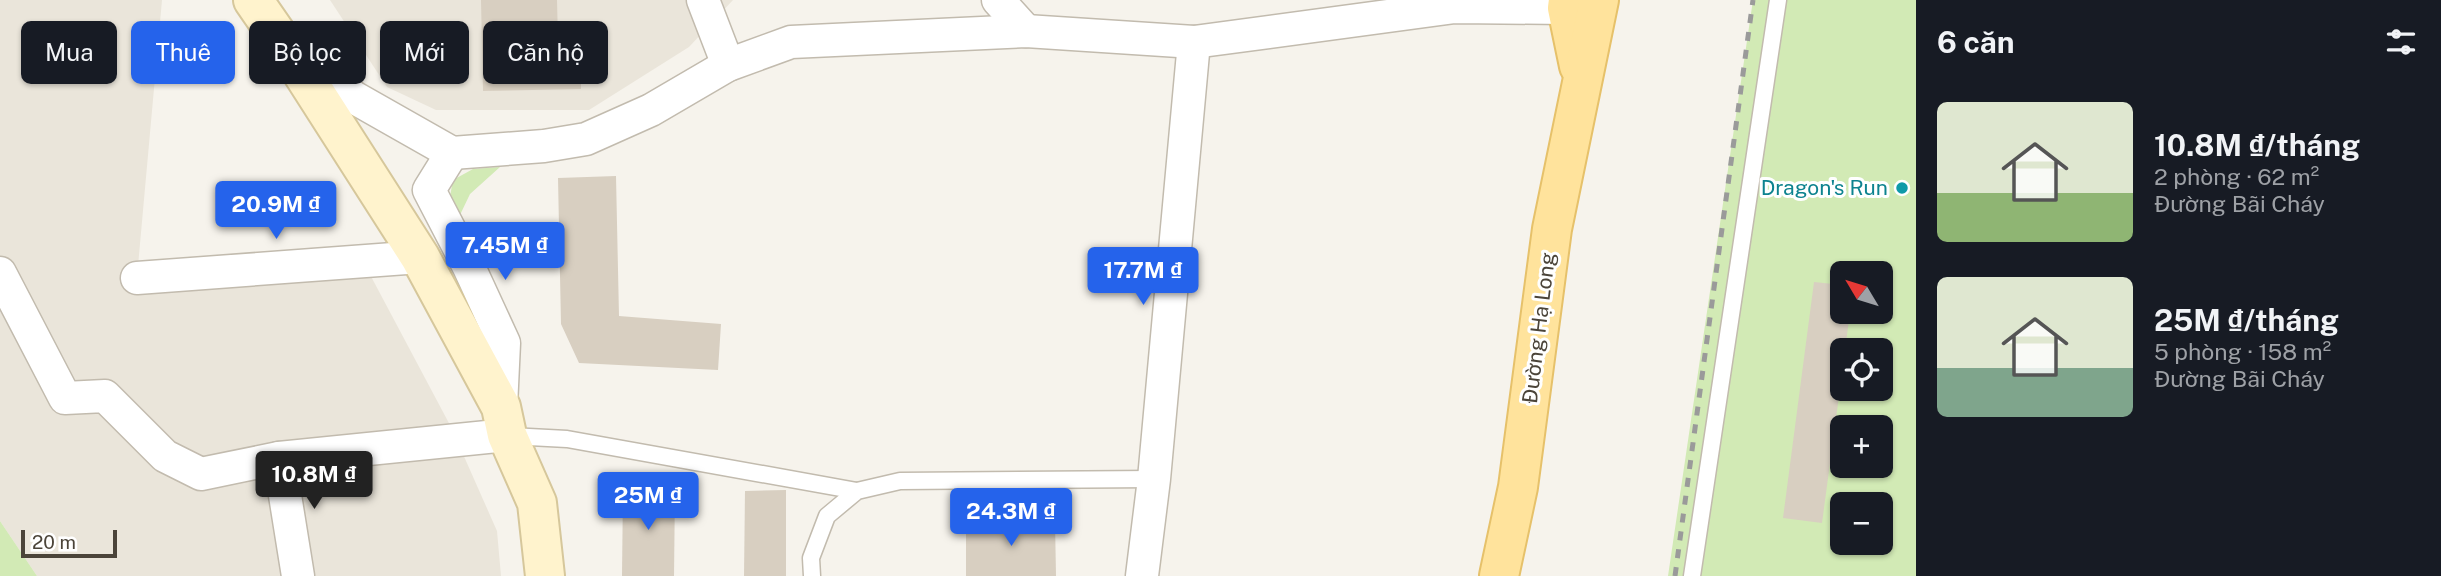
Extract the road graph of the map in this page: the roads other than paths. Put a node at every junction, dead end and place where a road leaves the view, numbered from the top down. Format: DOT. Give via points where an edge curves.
graph roads {
  1 [pos="253,0"];
  2 [pos="703,0"];
  3 [pos="998,0"];
  4 [pos="1778,0"];
  5 [pos="1578,3"];
  6 [pos="268,21"];
  7 [pos="1026,31"];
  8 [pos="1194,42"];
  9 [pos="728,65"];
  10 [pos="309,84"];
  11 [pos="336,84"];
  12 [pos="452,153"];
  13 [pos="420,257"];
  14 [pos="0,273"];
  15 [pos="136,278"];
  16 [pos="504,421"];
  17 [pos="279,458"];
  18 [pos="1154,479"];
  19 [pos="858,491"];
  20 [pos="298,576"];
  21 [pos="545,576"];
  22 [pos="812,576"];
  23 [pos="1142,576"];
  24 [pos="1499,576"];
  25 [pos="1692,576"];
  1 -- 6 [label="main road"];
  2 -- 9 [label="street"];
  3 -- 7 [label="street"];
  4 -- 25 [label="lane"];
  5 -- 8 [label="street" via="1455,7"];
  5 -- 24 [label="main road, Đường Hạ Long" via="1582,80 1552,229 1518,487"];
  7 -- 8 [label="street"];
  7 -- 9 [label="street" via="791,42"];
  8 -- 18 [label="street"];
  9 -- 12 [label="street" via="651,110 586,139"];
  10 -- 13 [label="main road"];
  11 -- 12 [label="street"];
  12 -- 16 [label="street" via="429,190 504,343"];
  13 -- 15 [label="street"];
  13 -- 16 [label="main road"];
  14 -- 17 [label="street" via="65,398 105,396 165,456 201,474"];
  16 -- 17 [label="street"];
  16 -- 19 [label="lane" via="566,439"];
  16 -- 21 [label="main road" via="537,503"];
  17 -- 20 [label="street"];
  18 -- 19 [label="lane" via="900,481"];
  18 -- 23 [label="street"];
  19 -- 22 [label="lane" via="827,516 811,558"];
}
